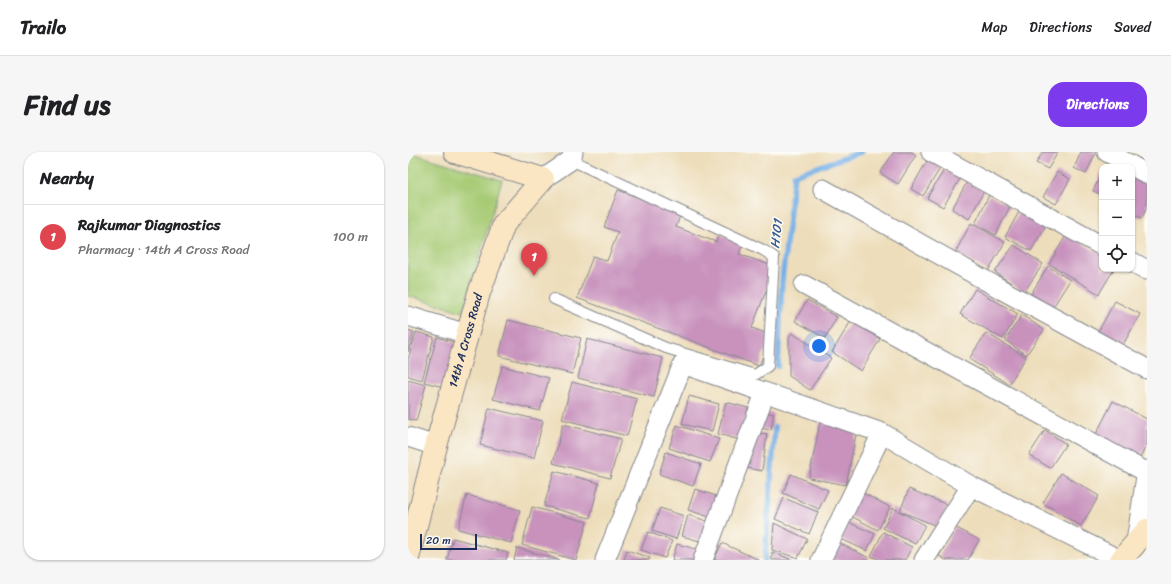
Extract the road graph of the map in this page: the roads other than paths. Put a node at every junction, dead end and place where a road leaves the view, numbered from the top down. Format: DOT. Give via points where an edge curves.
graph roads {
  1 [pos="455,152"];
  2 [pos="931,152"];
  3 [pos="1107,152"];
  4 [pos="572,156"];
  5 [pos="1147,174"];
  6 [pos="543,179"];
  7 [pos="822,188"];
  8 [pos="1099,244"];
  9 [pos="1135,264"];
  10 [pos="1147,270"];
  11 [pos="804,285"];
  12 [pos="554,299"];
  13 [pos="408,316"];
  14 [pos="467,334"];
  15 [pos="1147,369"];
  16 [pos="765,393"];
  17 [pos="882,433"];
  18 [pos="408,437"];
  19 [pos="436,446"];
  20 [pos="1146,471"];
  21 [pos="971,486"];
  22 [pos="1142,536"];
  23 [pos="408,558"];
  24 [pos="605,560"];
  25 [pos="703,560"];
  26 [pos="821,560"];
  27 [pos="925,560"];
  28 [pos="1121,560"];
  1 -- 6 [label="street"];
  2 -- 8 [label="street"];
  3 -- 5 [label="street"];
  4 -- 6 [label="street, 14th A Cross Road"];
  4 -- 12 [label="lane" via="774,257 768,366 755,375 666,348"];
  6 -- 14 [label="street, 14th A Cross Road" via="504,224"];
  7 -- 15 [label="street"];
  9 -- 10 [label="street"];
  11 -- 20 [label="street"];
  13 -- 14 [label="street"];
  14 -- 19 [label="street, 14th A Cross Road"];
  16 -- 17 [label="street"];
  16 -- 24 [label="street" via="683,364"];
  16 -- 25 [label="street"];
  17 -- 21 [label="street"];
  17 -- 26 [label="street"];
  18 -- 19 [label="street"];
  19 -- 23 [label="street, 14th A Cross Road"];
  20 -- 22 [label="street"];
  21 -- 27 [label="street"];
  21 -- 28 [label="street"];
  22 -- 28 [label="street"];
}
